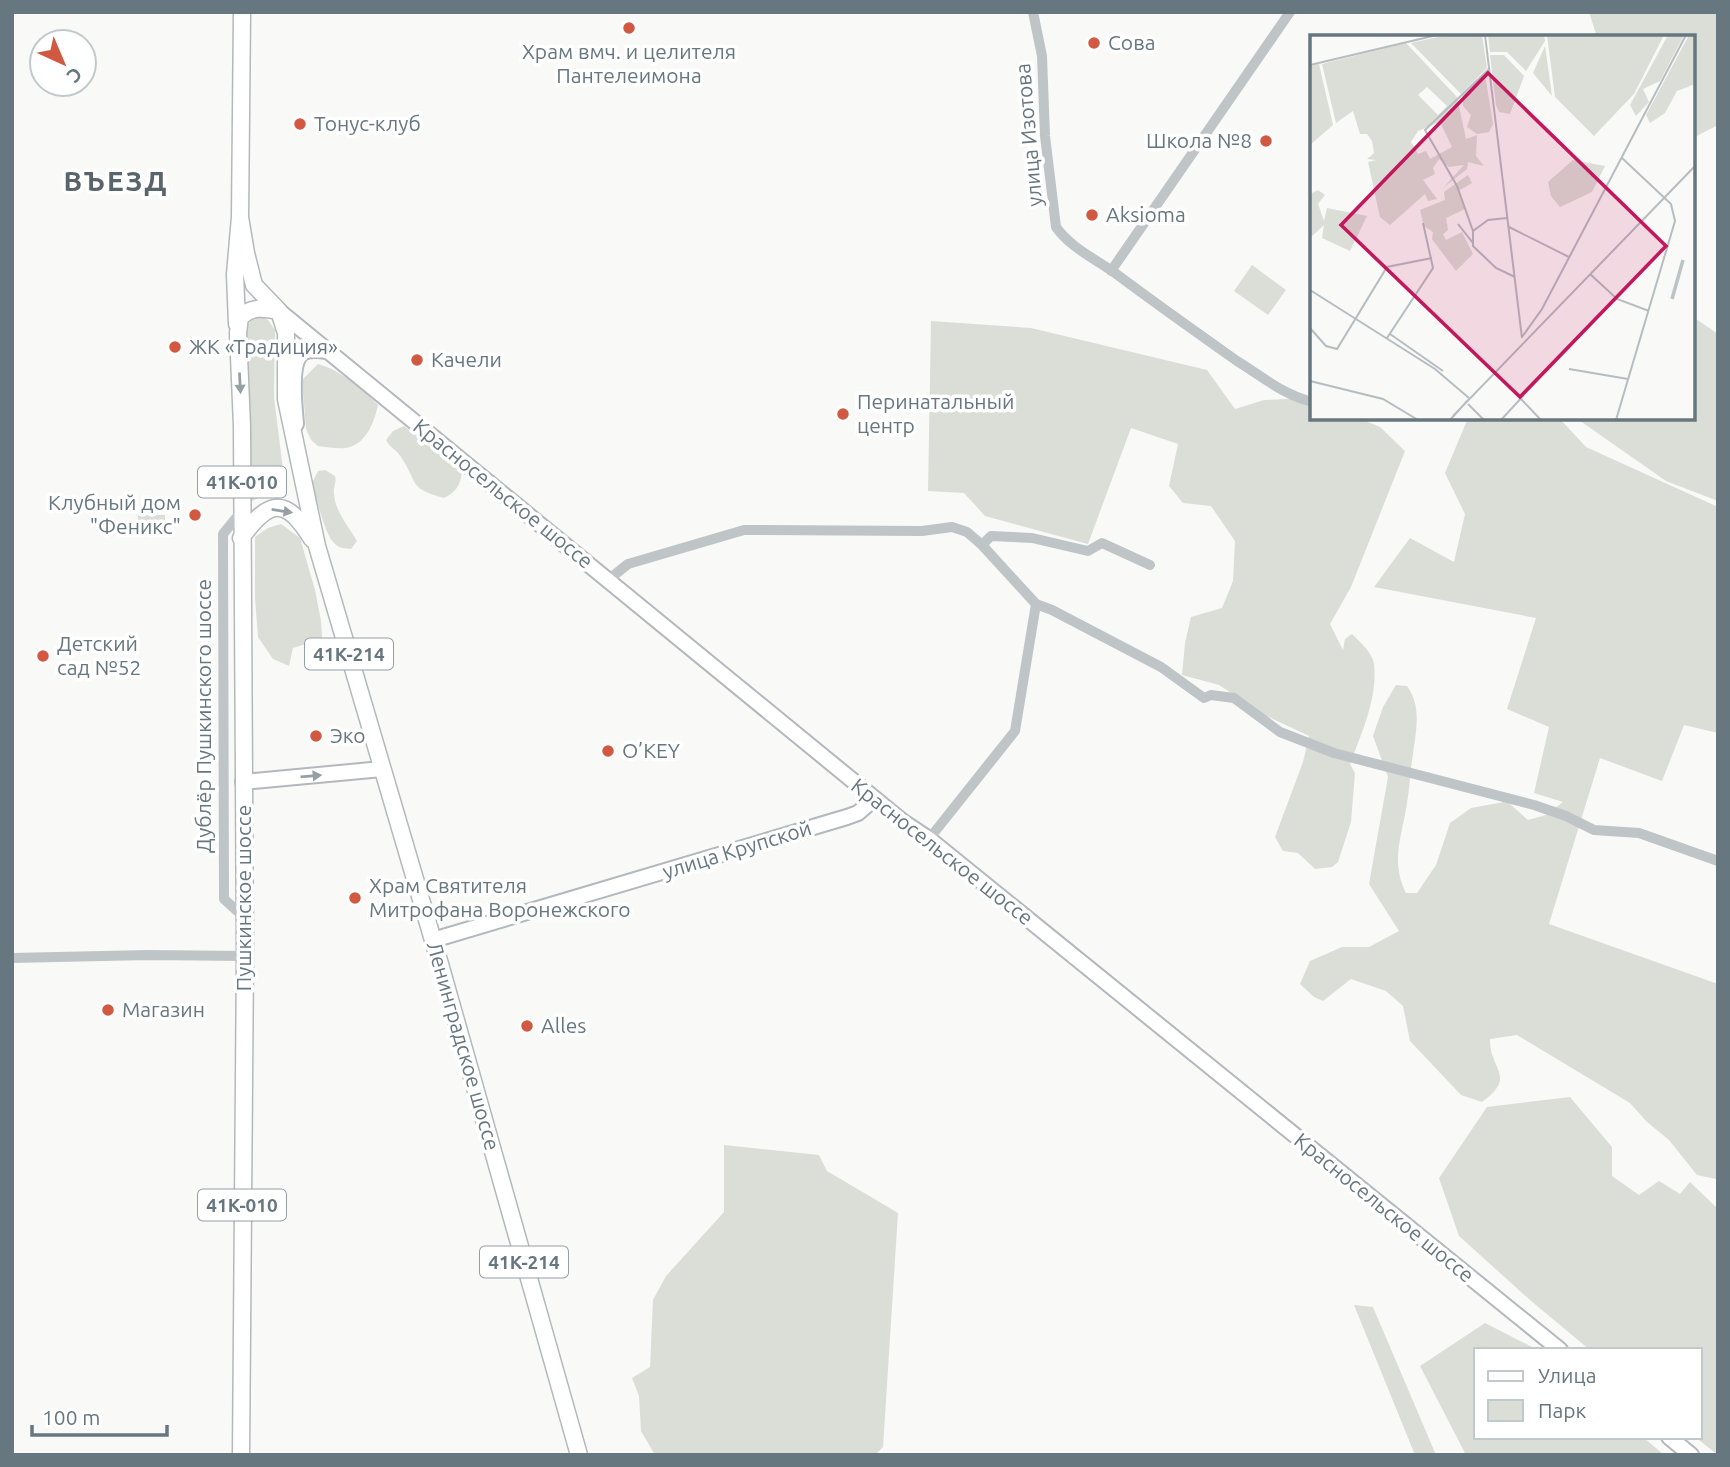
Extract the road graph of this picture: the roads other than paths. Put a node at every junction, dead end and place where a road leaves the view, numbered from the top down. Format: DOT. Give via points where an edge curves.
graph roads {
  1 [pos="242,12"];
  2 [pos="1033,12"];
  3 [pos="1290,12"];
  4 [pos="240,217"];
  5 [pos="1111,271"];
  6 [pos="279,311"];
  7 [pos="238,337"];
  8 [pos="327,351"];
  9 [pos="1310,401"];
  10 [pos="297,457"];
  11 [pos="242,511"];
  12 [pos="241,538"];
  13 [pos="982,545"];
  14 [pos="317,546"];
  15 [pos="1150,565"];
  16 [pos="608,580"];
  17 [pos="1037,604"];
  18 [pos="383,769"];
  19 [pos="243,782"];
  20 [pos="874,799"];
  21 [pos="929,839"];
  22 [pos="1718,861"];
  23 [pos="245,918"];
  24 [pos="433,940"];
  25 [pos="245,956"];
  26 [pos="12,958"];
  27 [pos="1558,1348"];
  28 [pos="1671,1439"];
  29 [pos="241,1455"];
  30 [pos="579,1455"];
  31 [pos="1691,1455"];
  1 -- 4 [label="main road"];
  2 -- 5 [label="street, улица Изотова" via="1042,56 1045,136 1056,227 1069,243"];
  3 -- 5 [label="street"];
  4 -- 6 [label="main road" via="254,285"];
  4 -- 7 [label="main road, Пушкинское шоссе" via="235,274"];
  5 -- 9 [label="street, улица Изотова" via="1289,396"];
  6 -- 7 [label="main road" via="262,308 247,312 240,317"];
  6 -- 8 [label="main road, Красносельское шоссе"];
  6 -- 10 [label="main road, Ленинградское шоссе / 41К-214" via="286,333 286,399"];
  7 -- 11 [label="main road, Пушкинское шоссе / 41К-010, one-way"];
  8 -- 10 [label="main road, 41К-010" via="303,352 296,359"];
  8 -- 16 [label="main road, Красносельское шоссе"];
  10 -- 14 [label="main road, Ленинградское шоссе / 41К-214"];
  11 -- 12 [label="main road, Пушкинское шоссе / 41К-010"];
  11 -- 23 [label="street, Дублёр Пушкинского шоссе" via="223,534 224,899"];
  12 -- 14 [label="main road, one-way" via="270,508 282,508 293,512"];
  12 -- 19 [label="main road, Пушкинское шоссе / 41К-010"];
  13 -- 15 [label="street" via="991,536 1032,538 1088,551 1102,543"];
  13 -- 16 [label="street" via="967,532 951,527 922,531 744,530 628,564"];
  13 -- 17 [label="street"];
  14 -- 18 [label="main road, Ленинградское шоссе / 41К-214"];
  16 -- 20 [label="main road, Красносельское шоссе"];
  17 -- 21 [label="street" via="1015,730"];
  17 -- 22 [label="street" via="1161,667 1204,698 1234,698 1280,732 1334,754 1534,805 1594,830 1639,833"];
  19 -- 18 [label="main road, one-way"];
  18 -- 24 [label="main road, Ленинградское шоссе / 41К-214"];
  19 -- 23 [label="main road, Пушкинское шоссе / 41К-010"];
  20 -- 21 [label="main road, Красносельское шоссе"];
  20 -- 24 [label="main road, улица Крупской" via="847,817"];
  21 -- 27 [label="main road, Красносельское шоссе"];
  23 -- 25 [label="main road, Пушкинское шоссе / 41К-010"];
  24 -- 30 [label="main road, Ленинградское шоссе / 41К-214"];
  25 -- 26 [label="street"];
  25 -- 29 [label="main road, Пушкинское шоссе / 41К-010"];
  28 -- 31 [label="main road"];
}
